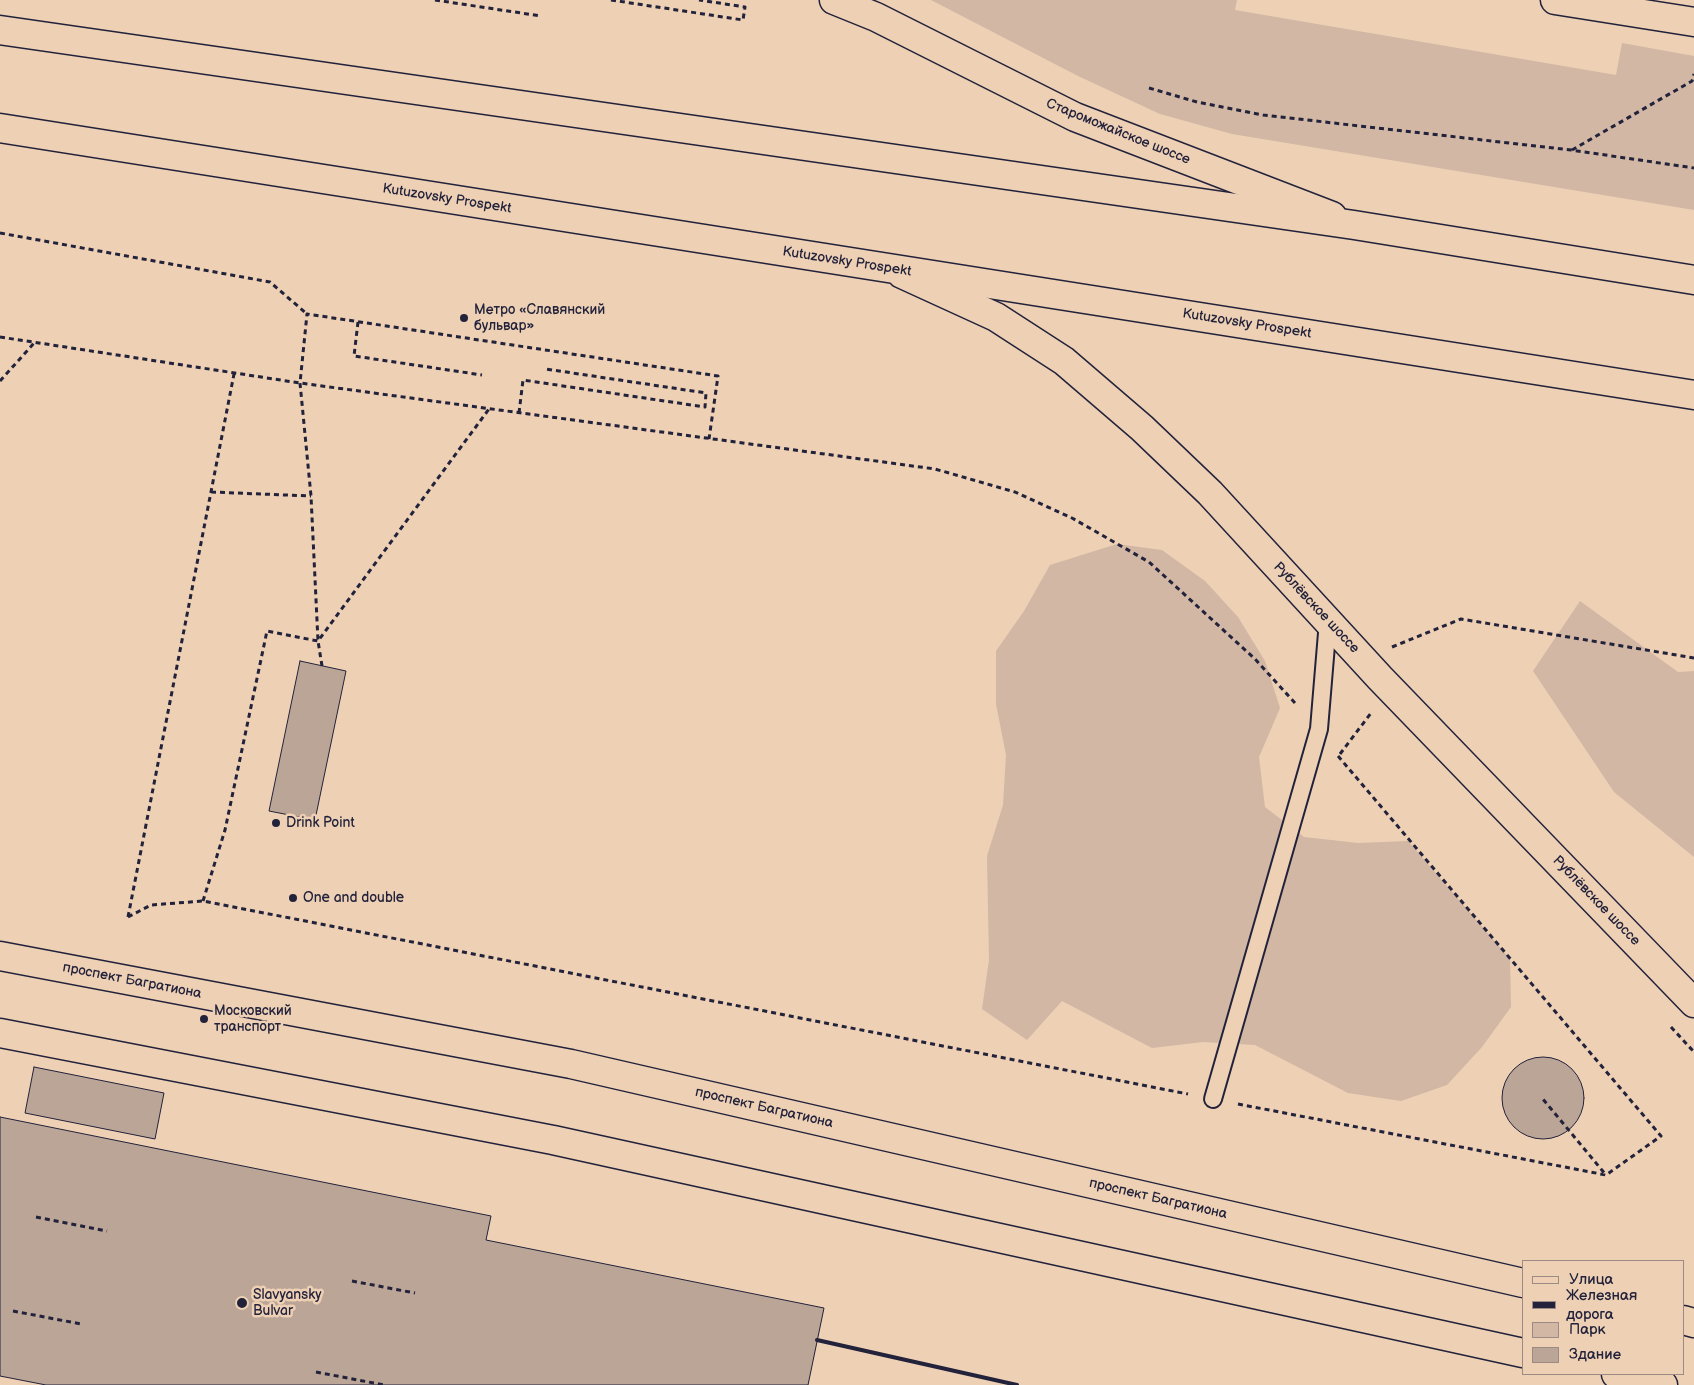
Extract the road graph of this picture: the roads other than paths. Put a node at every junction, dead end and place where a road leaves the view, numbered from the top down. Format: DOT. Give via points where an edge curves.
graph roads {
  1 [pos="834,0"];
  2 [pos="1555,0"];
  3 [pos="1694,22"];
  4 [pos="0,30"];
  5 [pos="0,128"];
  6 [pos="1354,225"];
  7 [pos="894,270"];
  8 [pos="1694,280"];
  9 [pos="1694,395"];
  10 [pos="1328,622"];
  11 [pos="0,956"];
  12 [pos="1694,1003"];
  13 [pos="0,1033"];
  14 [pos="1213,1098"];
  15 [pos="1522,1283"];
  16 [pos="1522,1353"];
  17 [pos="1620,1375"];
  18 [pos="1663,1385"];
  1 -- 6 [label="main road, Староможайское шоссе" via="876,17 1076,117"];
  2 -- 3 [label="main road"];
  4 -- 6 [label="main road"];
  5 -- 7 [label="main road, Kutuzovsky Prospekt"];
  6 -- 8 [label="main road"];
  7 -- 9 [label="main road, Kutuzovsky Prospekt"];
  7 -- 10 [label="main road, Рублёвское шоссе" via="996,317 1064,361 1142,428 1210,493"];
  10 -- 12 [label="main road, Рублёвское шоссе"];
  10 -- 14 [label="lane" via="1319,729"];
  11 -- 15 [label="main road, проспект Багратиона" via="571,1064"];
  13 -- 16 [label="main road" via="553,1140"];
  17 -- 18 [label="main road"];
}
